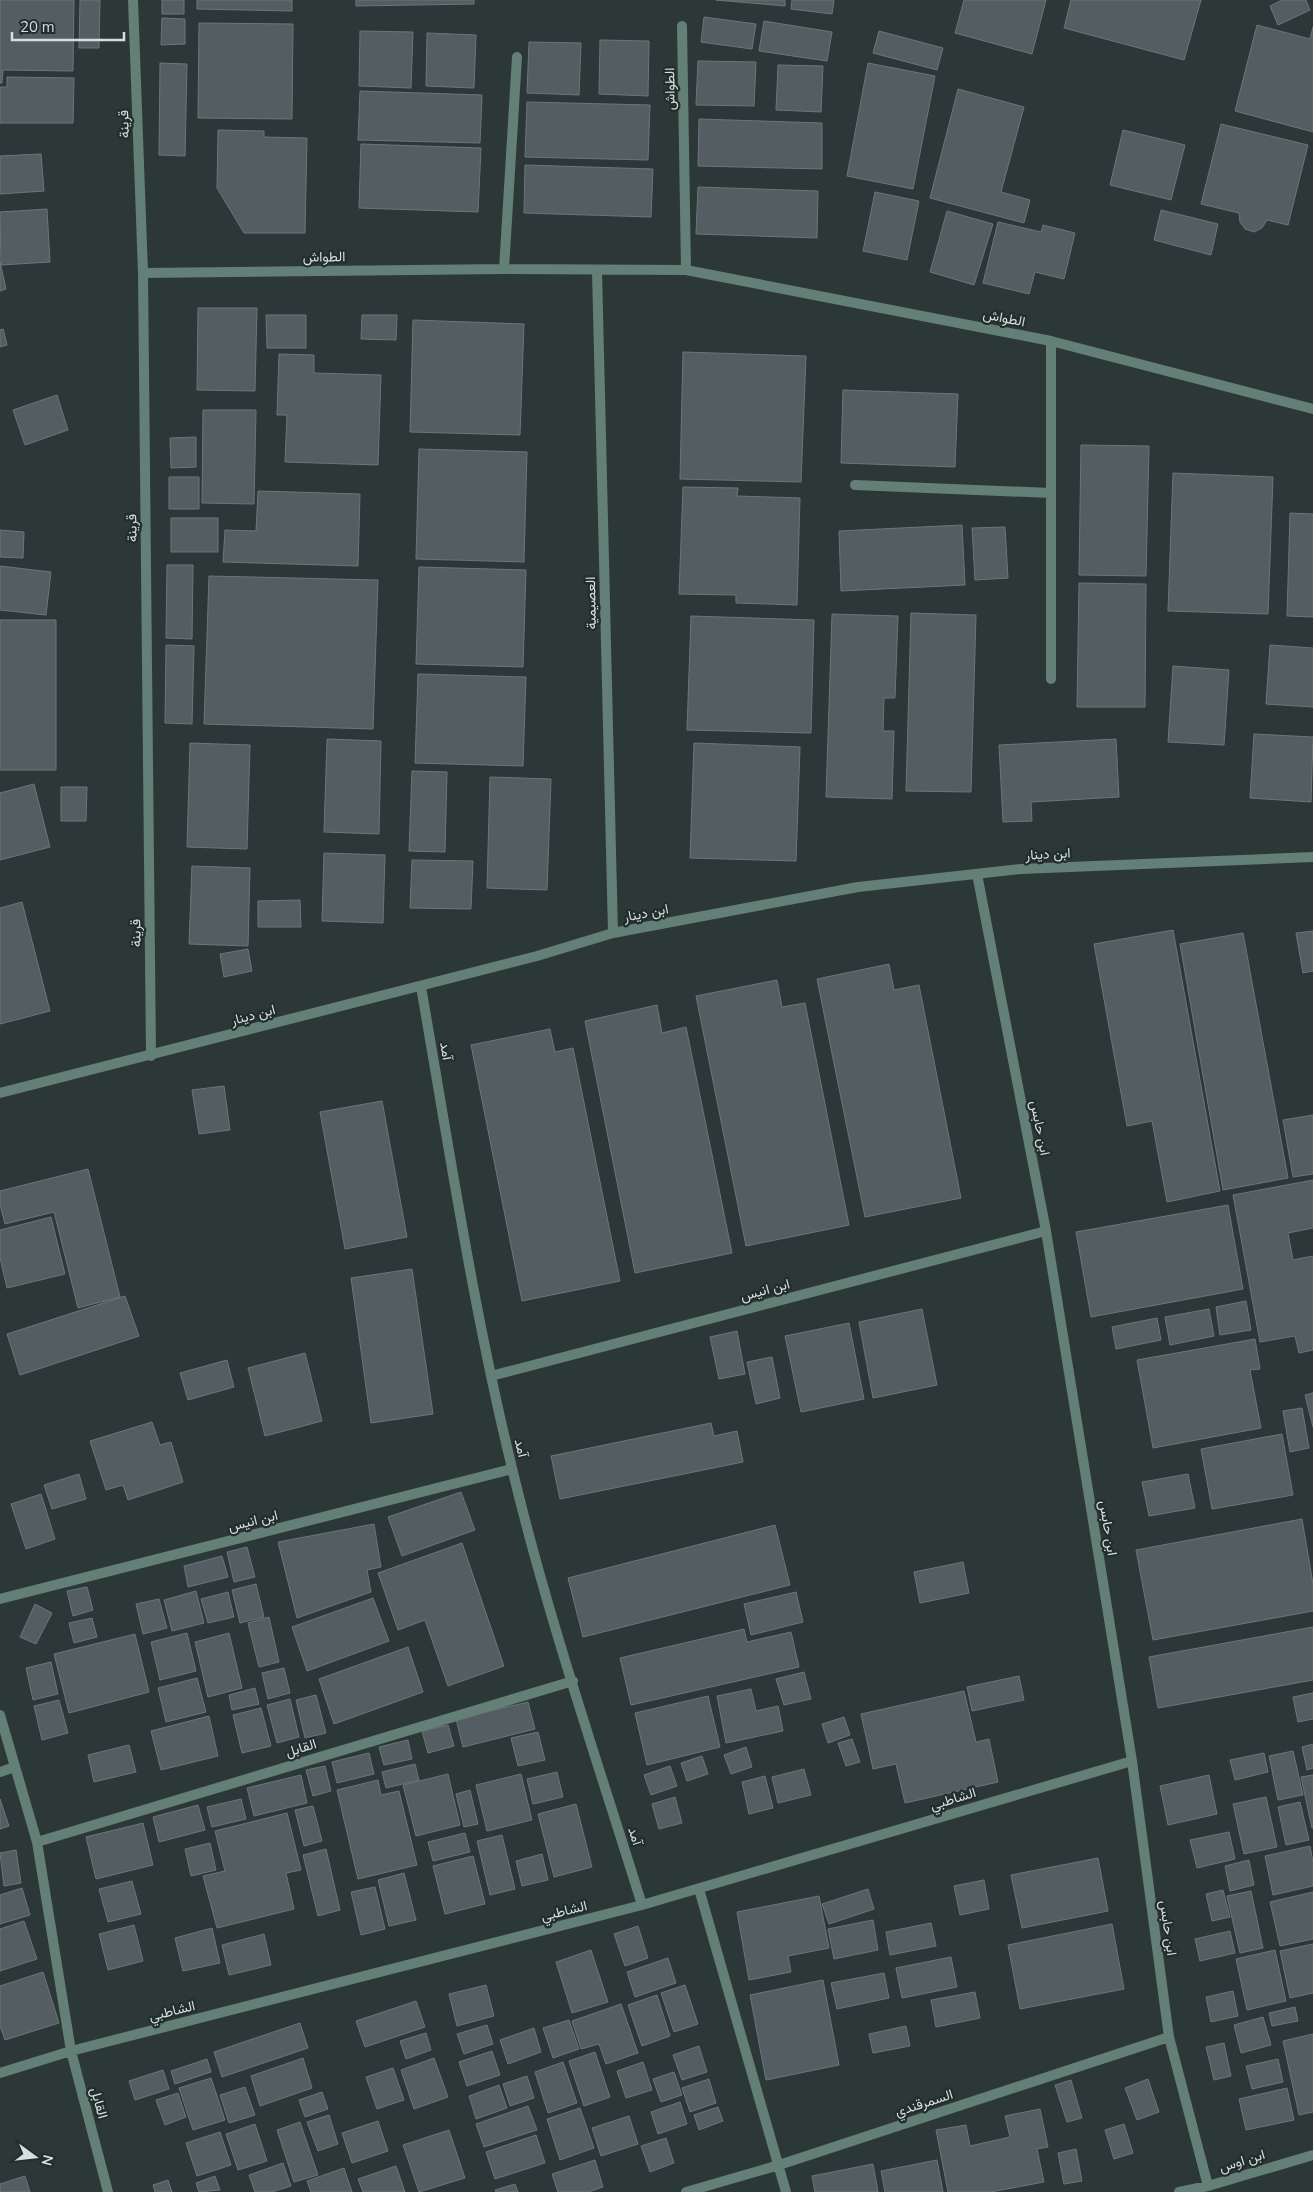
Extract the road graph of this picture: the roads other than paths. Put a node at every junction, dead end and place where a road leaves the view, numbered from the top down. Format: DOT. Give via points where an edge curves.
graph roads {
  1 [pos="133,0"];
  2 [pos="682,26"];
  3 [pos="517,57"];
  4 [pos="504,269"];
  5 [pos="686,270"];
  6 [pos="597,271"];
  7 [pos="143,273"];
  8 [pos="1051,341"];
  9 [pos="1313,409"];
  10 [pos="855,485"];
  11 [pos="1051,493"];
  12 [pos="1051,679"];
  13 [pos="1313,857"];
  14 [pos="977,874"];
  15 [pos="613,933"];
  16 [pos="421,986"];
  17 [pos="151,1056"];
  18 [pos="0,1093"];
  19 [pos="1046,1231"];
  20 [pos="491,1376"];
  21 [pos="512,1469"];
  22 [pos="0,1599"];
  23 [pos="573,1681"];
  24 [pos="0,1715"];
  25 [pos="1132,1761"];
  26 [pos="15,1767"];
  27 [pos="0,1772"];
  28 [pos="37,1842"];
  29 [pos="699,1889"];
  30 [pos="642,1905"];
  31 [pos="1169,2037"];
  32 [pos="71,2051"];
  33 [pos="0,2073"];
  34 [pos="1313,2155"];
  35 [pos="780,2164"];
  36 [pos="1208,2186"];
  37 [pos="108,2192"];
  38 [pos="686,2192"];
  39 [pos="786,2192"];
  40 [pos="1179,2192"];
  1 -- 7 [label="street, قرينة"];
  2 -- 5 [label="street, الطواش"];
  3 -- 4 [label="street"];
  4 -- 6 [label="street, الطواش"];
  4 -- 7 [label="street, الطواش"];
  5 -- 6 [label="street, الطواش"];
  5 -- 8 [label="street, الطواش"];
  6 -- 15 [label="street, العصيمية"];
  7 -- 17 [label="street, قرينة"];
  8 -- 9 [label="street, الطواش"];
  8 -- 11 [label="street"];
  10 -- 11 [label="street"];
  11 -- 12 [label="street"];
  13 -- 14 [label="street, ابن دينار" via="1021,868"];
  14 -- 15 [label="street, ابن دينار" via="858,887"];
  14 -- 19 [label="street, ابن حابس"];
  15 -- 16 [label="street, ابن دينار"];
  16 -- 17 [label="street, ابن دينار"];
  16 -- 20 [label="street, آمد"];
  17 -- 18 [label="street, ابن دينار"];
  19 -- 20 [label="street, ابن انيس"];
  19 -- 25 [label="street, ابن حابس"];
  20 -- 21 [label="street, آمد"];
  21 -- 22 [label="street, ابن انيس"];
  21 -- 23 [label="street, آمد"];
  23 -- 28 [label="street, القابل"];
  23 -- 30 [label="street, آمد"];
  24 -- 26 [label="street, القابل"];
  25 -- 29 [label="street, الشاطبي"];
  25 -- 31 [label="street, ابن حابس"];
  26 -- 27 [label="street"];
  26 -- 28 [label="street, القابل"];
  28 -- 32 [label="street, القابل"];
  29 -- 30 [label="street, الشاطبي"];
  29 -- 35 [label="street"];
  30 -- 32 [label="street, الشاطبي"];
  31 -- 35 [label="street, السمرقندي"];
  31 -- 36 [label="street, ابن حابس"];
  32 -- 33 [label="street, الشاطبي"];
  32 -- 37 [label="street, القابل"];
  34 -- 36 [label="street, ابن اوس"];
  35 -- 38 [label="street, السمرقندي"];
  35 -- 39 [label="street"];
  36 -- 40 [label="street, ابن اوس"];
}
